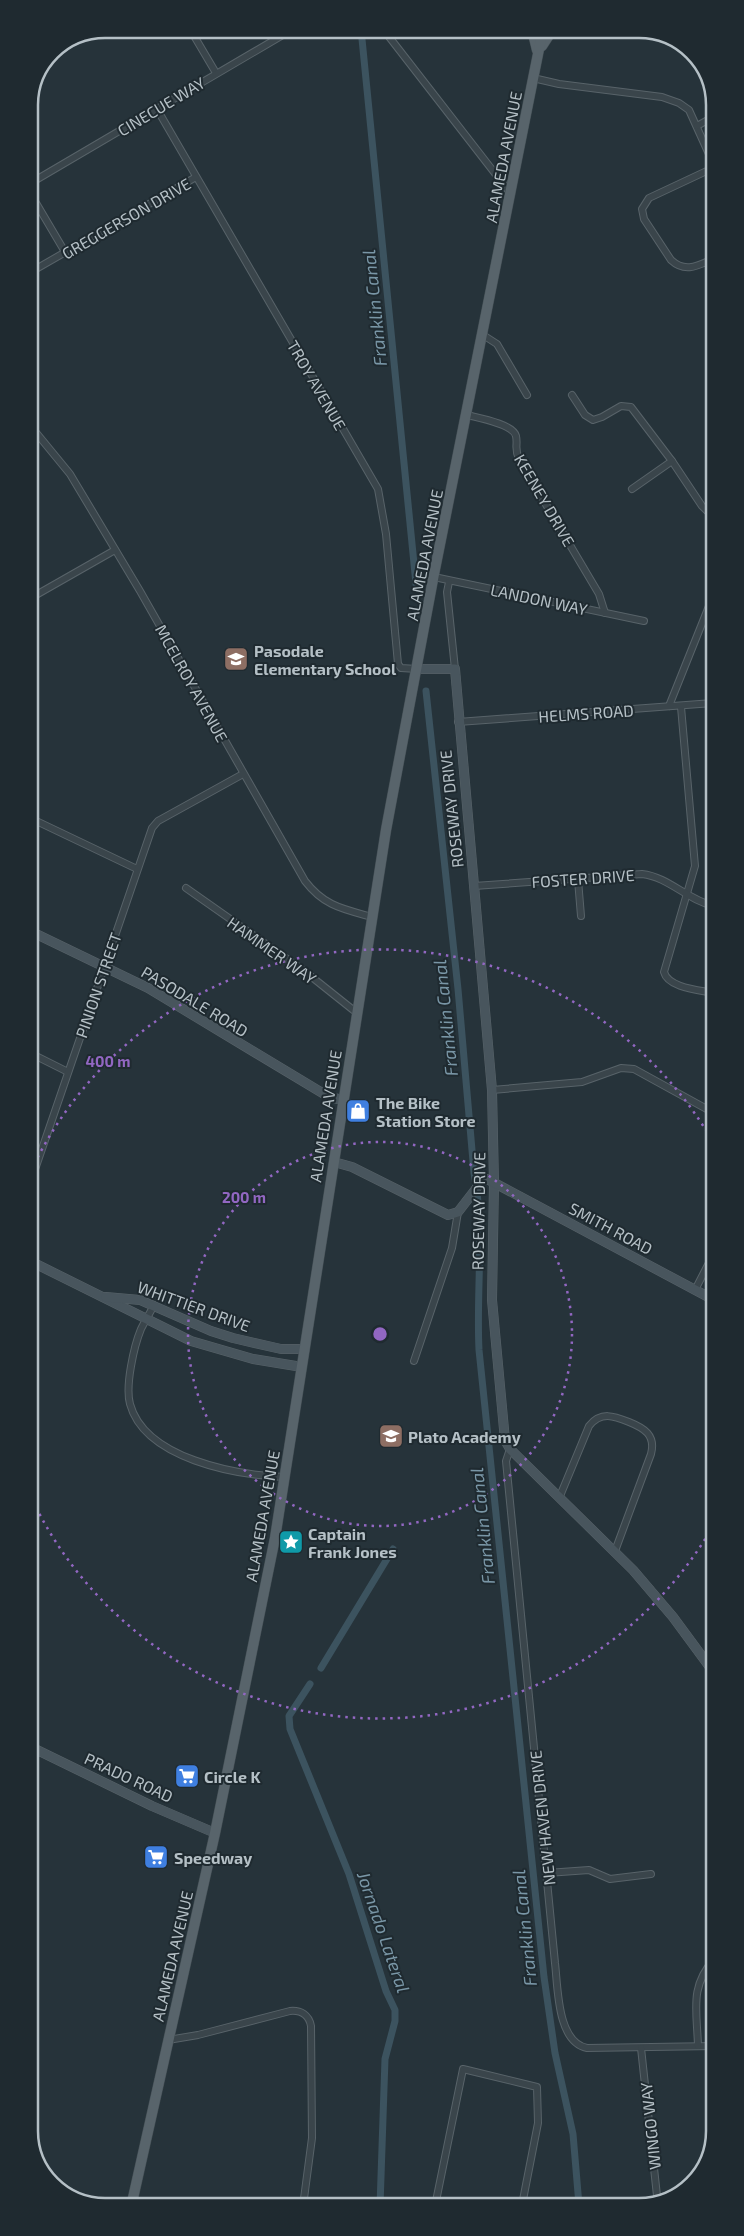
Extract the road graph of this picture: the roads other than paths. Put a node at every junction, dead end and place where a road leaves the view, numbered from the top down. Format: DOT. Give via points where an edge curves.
graph roads {
  1 [pos="195,38"];
  2 [pos="278,38"];
  3 [pos="390,38"];
  4 [pos="534,38"];
  5 [pos="541,38"];
  6 [pos="548,38"];
  7 [pos="538,54"];
  8 [pos="216,74"];
  9 [pos="534,78"];
  10 [pos="157,109"];
  11 [pos="706,121"];
  12 [pos="697,126"];
  13 [pos="706,147"];
  14 [pos="706,171"];
  15 [pos="196,177"];
  16 [pos="38,179"];
  17 [pos="511,194"];
  18 [pos="38,206"];
  19 [pos="65,252"];
  20 [pos="706,262"];
  21 [pos="38,268"];
  22 [pos="483,335"];
  23 [pos="527,395"];
  24 [pos="572,395"];
  25 [pos="467,414"];
  26 [pos="38,435"];
  27 [pos="672,460"];
  28 [pos="632,489"];
  29 [pos="706,510"];
  30 [pos="115,550"];
  31 [pos="434,577"];
  32 [pos="449,582"];
  33 [pos="38,594"];
  34 [pos="606,614"];
  35 [pos="706,614"];
  36 [pos="644,621"];
  37 [pos="417,669"];
  38 [pos="454,669"];
  39 [pos="706,704"];
  40 [pos="670,706"];
  41 [pos="681,706"];
  42 [pos="458,722"];
  43 [pos="244,774"];
  44 [pos="38,822"];
  45 [pos="137,869"];
  46 [pos="578,880"];
  47 [pos="474,886"];
  48 [pos="186,888"];
  49 [pos="687,896"];
  50 [pos="706,903"];
  51 [pos="581,916"];
  52 [pos="372,917"];
  53 [pos="38,935"];
  54 [pos="104,967"];
  55 [pos="706,991"];
  56 [pos="357,1013"];
  57 [pos="38,1057"];
  58 [pos="68,1072"];
  59 [pos="492,1090"];
  60 [pos="343,1100"];
  61 [pos="706,1109"];
  62 [pos="38,1159"];
  63 [pos="334,1162"];
  64 [pos="494,1183"];
  65 [pos="458,1212"];
  66 [pos="38,1266"];
  67 [pos="706,1269"];
  68 [pos="695,1290"];
  69 [pos="103,1296"];
  70 [pos="706,1296"];
  71 [pos="154,1305"];
  72 [pos="147,1319"];
  73 [pos="305,1349"];
  74 [pos="414,1361"];
  75 [pos="302,1367"];
  76 [pos="510,1449"];
  77 [pos="284,1477"];
  78 [pos="560,1496"];
  79 [pos="614,1551"];
  80 [pos="706,1662"];
  81 [pos="38,1750"];
  82 [pos="215,1833"];
  83 [pos="547,1873"];
  84 [pos="651,1874"];
  85 [pos="706,1970"];
  86 [pos="168,2040"];
  87 [pos="698,2046"];
  88 [pos="706,2046"];
  89 [pos="641,2048"];
  90 [pos="657,2196"];
  91 [pos="133,2198"];
  92 [pos="304,2198"];
  93 [pos="437,2198"];
  94 [pos="523,2198"];
  1 -- 8 [label="street"];
  2 -- 8 [label="street, CINECUE WAY"];
  3 -- 17 [label="street"];
  4 -- 7 [label="main road"];
  5 -- 7 [label="main road, ALAMEDA AVENUE"];
  6 -- 7 [label="main road"];
  7 -- 9 [label="main road, ALAMEDA AVENUE"];
  8 -- 10 [label="street, CINECUE WAY"];
  9 -- 12 [label="street" via="662,97 689,110"];
  9 -- 17 [label="main road, ALAMEDA AVENUE"];
  10 -- 15 [label="street, TROY AVENUE"];
  10 -- 16 [label="street, CINECUE WAY"];
  11 -- 12 [label="street"];
  12 -- 13 [label="street"];
  14 -- 20 [label="street" via="649,198 642,209 644,219 677,265 693,268"];
  15 -- 19 [label="street, GREGGERSON DRIVE"];
  15 -- 37 [label="street, TROY AVENUE" via="378,489 386,534 398,664 401,668"];
  17 -- 22 [label="main road, ALAMEDA AVENUE"];
  18 -- 19 [label="street"];
  19 -- 21 [label="street, GREGGERSON DRIVE"];
  22 -- 23 [label="street" via="498,344"];
  22 -- 25 [label="main road, ALAMEDA AVENUE"];
  24 -- 27 [label="street" via="585,415 593,420 621,406 632,407"];
  25 -- 31 [label="main road, ALAMEDA AVENUE"];
  25 -- 34 [label="street, KEENEY DRIVE" via="514,431 518,459 599,594"];
  26 -- 30 [label="street, MCELROY AVENUE" via="70,474"];
  27 -- 28 [label="street"];
  27 -- 29 [label="street"];
  30 -- 33 [label="street"];
  30 -- 43 [label="street, MCELROY AVENUE"];
  31 -- 32 [label="street, LANDON WAY"];
  31 -- 37 [label="main road, ALAMEDA AVENUE"];
  32 -- 34 [label="street, LANDON WAY"];
  32 -- 38 [label="street, ROSEWAY DRIVE" via="447,592"];
  34 -- 36 [label="street, LANDON WAY"];
  35 -- 40 [label="street"];
  37 -- 38 [label="street"];
  37 -- 52 [label="main road, ALAMEDA AVENUE"];
  38 -- 42 [label="street, ROSEWAY DRIVE"];
  39 -- 41 [label="street, HELMS ROAD"];
  40 -- 41 [label="street, HELMS ROAD"];
  40 -- 42 [label="street, HELMS ROAD"];
  41 -- 49 [label="street" via="695,866"];
  42 -- 47 [label="street, ROSEWAY DRIVE"];
  43 -- 45 [label="street, PINION STREET" via="158,821 152,828"];
  43 -- 52 [label="street, MCELROY AVENUE" via="311,889 337,908"];
  44 -- 45 [label="street"];
  45 -- 54 [label="street, PINION STREET"];
  46 -- 47 [label="street, FOSTER DRIVE"];
  46 -- 49 [label="street, FOSTER DRIVE" via="649,874"];
  46 -- 51 [label="street"];
  47 -- 59 [label="street, ROSEWAY DRIVE"];
  48 -- 56 [label="street, HAMMER WAY" via="304,970"];
  49 -- 50 [label="street, FOSTER DRIVE"];
  49 -- 55 [label="street" via="664,968 666,977 672,982"];
  52 -- 56 [label="main road, ALAMEDA AVENUE"];
  53 -- 54 [label="street, PASODALE ROAD"];
  54 -- 58 [label="street, PINION STREET"];
  54 -- 60 [label="street, PASODALE ROAD" via="148,988 329,1098"];
  56 -- 60 [label="main road, ALAMEDA AVENUE"];
  57 -- 58 [label="street"];
  58 -- 62 [label="street, PINION STREET"];
  59 -- 61 [label="street" via="582,1082 626,1067"];
  59 -- 64 [label="street, ROSEWAY DRIVE"];
  60 -- 63 [label="main road, ALAMEDA AVENUE"];
  63 -- 65 [label="street" via="352,1166 443,1214"];
  63 -- 73 [label="main road, ALAMEDA AVENUE"];
  64 -- 65 [label="street" via="487,1179 480,1184"];
  64 -- 68 [label="street, SMITH ROAD"];
  64 -- 76 [label="street, ROSEWAY DRIVE" via="492,1309 505,1440"];
  65 -- 74 [label="street" via="452,1248"];
  66 -- 69 [label="street, WHITTIER DRIVE"];
  67 -- 68 [label="street"];
  68 -- 70 [label="street, SMITH ROAD"];
  69 -- 71 [label="street, WHITTIER DRIVE" via="128,1297"];
  69 -- 72 [label="street, WHITTIER DRIVE"];
  71 -- 72 [label="street"];
  71 -- 73 [label="street, WHITTIER DRIVE" via="234,1338 281,1348"];
  72 -- 75 [label="street, WHITTIER DRIVE" via="191,1341 224,1352"];
  72 -- 77 [label="street" via="136,1345 129,1389 130,1404 141,1426 158,1442 216,1468"];
  73 -- 75 [label="main road, ALAMEDA AVENUE"];
  75 -- 77 [label="main road, ALAMEDA AVENUE"];
  76 -- 78 [label="street"];
  76 -- 83 [label="street, NEW HAVEN DRIVE" via="506,1461"];
  77 -- 82 [label="main road, ALAMEDA AVENUE" via="275,1538"];
  78 -- 79 [label="street"];
  78 -- 79 [label="street" via="593,1422 608,1415 643,1428 652,1439 653,1448"];
  79 -- 80 [label="street" via="658,1600"];
  81 -- 82 [label="street, PRADO ROAD"];
  82 -- 86 [label="main road, ALAMEDA AVENUE"];
  83 -- 84 [label="street" via="589,1870 610,1878"];
  83 -- 89 [label="street, NEW HAVEN DRIVE" via="560,2006 569,2036 580,2047"];
  85 -- 87 [label="street" via="696,1994"];
  86 -- 91 [label="main road, ALAMEDA AVENUE"];
  86 -- 92 [label="street" via="290,2011 298,2011 308,2017 313,2100"];
  87 -- 88 [label="street, NEW HAVEN DRIVE"];
  87 -- 89 [label="street, NEW HAVEN DRIVE"];
  89 -- 90 [label="street, WINGO WAY"];
  93 -- 94 [label="street" via="463,2069 536,2087 538,2123"];
}
